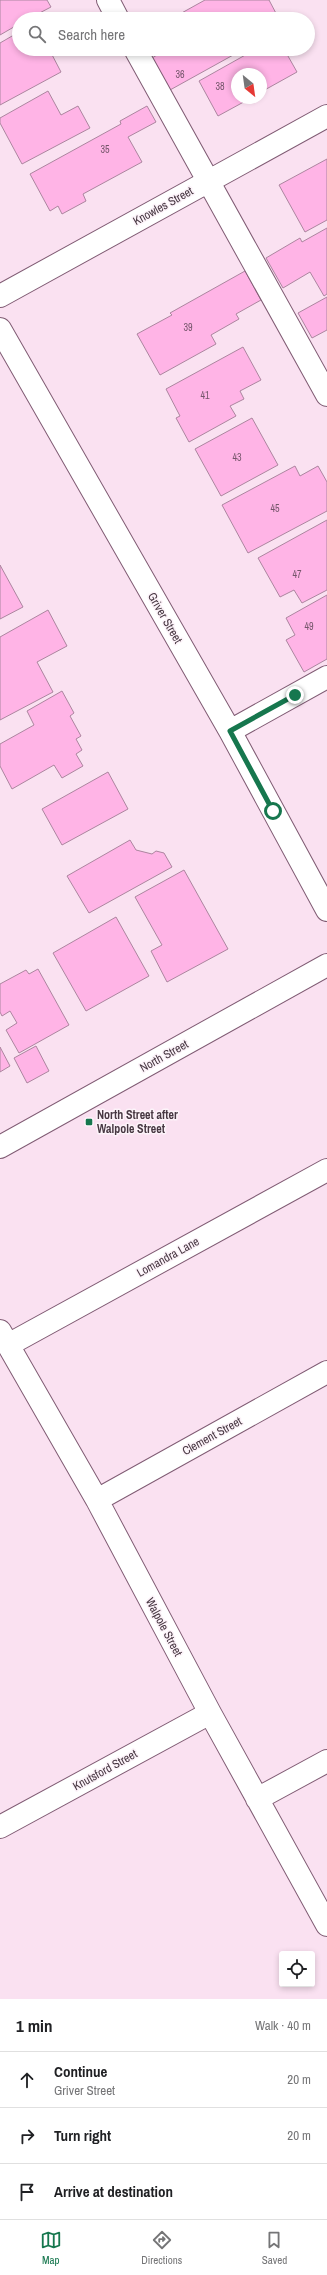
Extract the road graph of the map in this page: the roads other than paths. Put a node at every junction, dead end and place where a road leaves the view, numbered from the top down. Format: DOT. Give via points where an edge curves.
graph roads {
  1 [pos="108,0"];
  2 [pos="114,12"];
  3 [pos="139,56"];
  4 [pos="327,116"];
  5 [pos="208,181"];
  6 [pos="0,296"];
  7 [pos="0,329"];
  8 [pos="327,395"];
  9 [pos="327,677"];
  10 [pos="230,731"];
  11 [pos="327,910"];
  12 [pos="327,965"];
  13 [pos="0,1147"];
  14 [pos="327,1170"];
  15 [pos="4,1338"];
  16 [pos="327,1372"];
  17 [pos="97,1500"];
  18 [pos="210,1713"];
  19 [pos="327,1761"];
  20 [pos="257,1799"];
  21 [pos="0,1827"];
  22 [pos="327,1925"];
  1 -- 2 [label="street"];
  3 -- 5 [label="street"];
  4 -- 5 [label="street, Knowles Street"];
  5 -- 6 [label="street, Knowles Street"];
  5 -- 8 [label="street"];
  7 -- 10 [label="street, Griver Street"];
  9 -- 10 [label="street"];
  10 -- 11 [label="street, Griver Street"];
  12 -- 13 [label="street, North Street"];
  14 -- 15 [label="street, Lomandra Lane"];
  15 -- 17 [label="street, Walpole Street"];
  16 -- 17 [label="street, Clement Street"];
  17 -- 18 [label="street, Walpole Street"];
  18 -- 20 [label="street, Walpole Street"];
  18 -- 21 [label="street, Knutsford Street"];
  19 -- 20 [label="street"];
  20 -- 22 [label="street, Walpole Street"];
}
